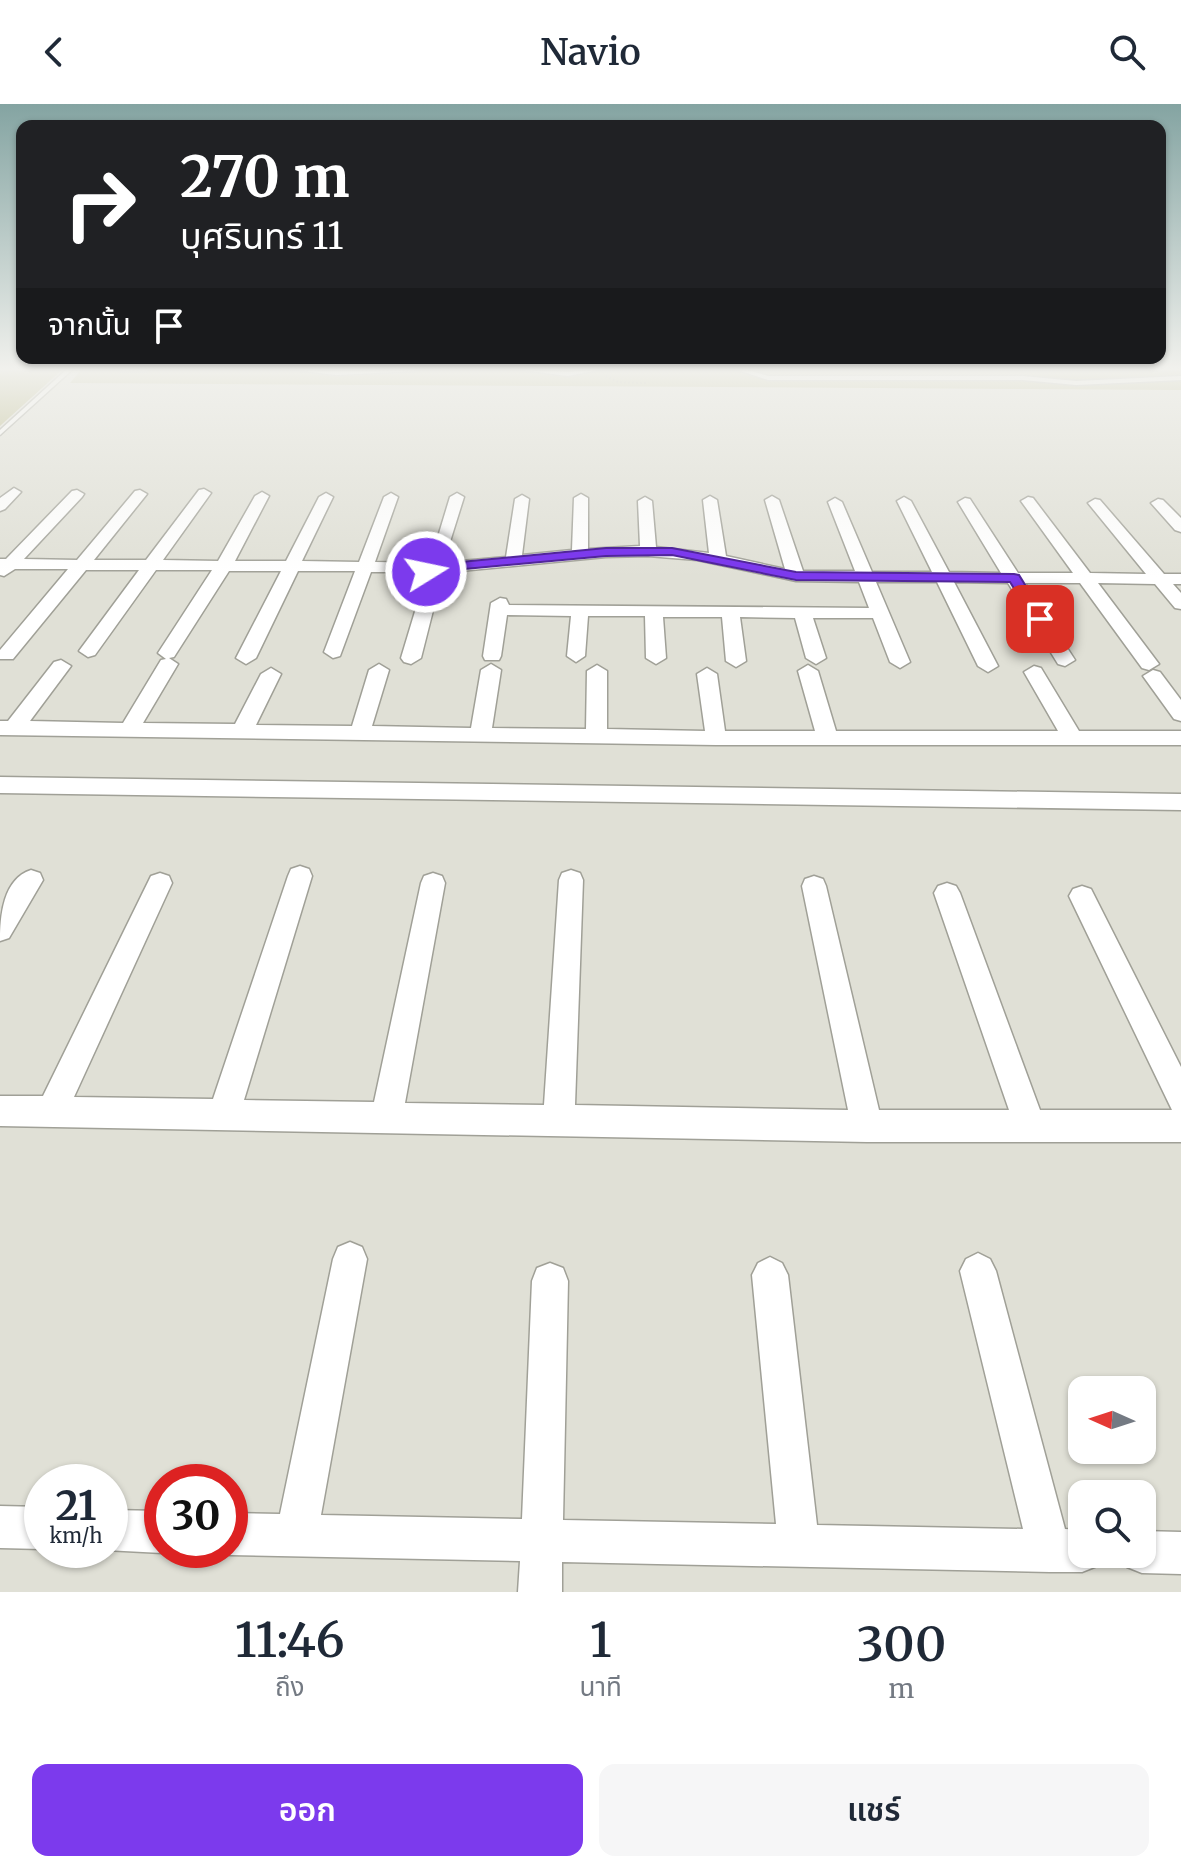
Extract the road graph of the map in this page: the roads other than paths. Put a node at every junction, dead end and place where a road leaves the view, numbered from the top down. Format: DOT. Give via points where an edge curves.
graph roads {
  1 [pos="14,492"];
  2 [pos="204,493"];
  3 [pos="77,494"];
  4 [pos="140,494"];
  5 [pos="262,496"];
  6 [pos="326,497"];
  7 [pos="391,497"];
  8 [pos="457,497"];
  9 [pos="581,498"];
  10 [pos="522,499"];
  11 [pos="710,500"];
  12 [pos="772,500"];
  13 [pos="645,501"];
  14 [pos="904,501"];
  15 [pos="1028,501"];
  16 [pos="835,502"];
  17 [pos="965,502"];
  18 [pos="1095,503"];
  19 [pos="1158,503"];
  20 [pos="0,506"];
  21 [pos="1181,527"];
  22 [pos="648,551"];
  23 [pos="580,556"];
  24 [pos="718,559"];
  25 [pos="513,563"];
  26 [pos="82,566"];
  27 [pos="150,566"];
  28 [pos="223,567"];
  29 [pos="292,567"];
  30 [pos="4,568"];
  31 [pos="365,568"];
  32 [pos="437,568"];
  33 [pos="796,576"];
  34 [pos="864,577"];
  35 [pos="943,578"];
  36 [pos="1014,578"];
  37 [pos="1085,579"];
  38 [pos="1159,579"];
  39 [pos="1181,579"];
  40 [pos="1181,604"];
  41 [pos="580,610"];
  42 [pos="654,610"];
  43 [pos="730,611"];
  44 [pos="802,612"];
  45 [pos="878,613"];
  46 [pos="88,651"];
  47 [pos="333,652"];
  48 [pos="6,655"];
  49 [pos="576,656"];
  50 [pos="246,658"];
  51 [pos="411,658"];
  52 [pos="656,658"];
  53 [pos="1065,660"];
  54 [pos="736,661"];
  55 [pos="900,662"];
  56 [pos="61,666"];
  57 [pos="988,666"];
  58 [pos="379,670"];
  59 [pos="597,671"];
  60 [pos="1034,672"];
  61 [pos="271,674"];
  62 [pos="707,674"];
  63 [pos="1181,714"];
  64 [pos="7,729"];
  65 [pos="129,730"];
  66 [pos="242,732"];
  67 [pos="360,733"];
  68 [pos="480,735"];
  69 [pos="596,736"];
  70 [pos="827,737"];
  71 [pos="716,738"];
  72 [pos="1073,738"];
  73 [pos="1181,738"];
  74 [pos="0,785"];
  75 [pos="1181,802"];
  76 [pos="300,876"];
  77 [pos="31,880"];
  78 [pos="571,880"];
  79 [pos="160,883"];
  80 [pos="433,883"];
  81 [pos="814,886"];
  82 [pos="947,893"];
  83 [pos="1082,896"];
  84 [pos="0,930"];
  85 [pos="1181,1099"];
  86 [pos="0,1111"];
  87 [pos="52,1111"];
  88 [pos="224,1114"];
  89 [pos="387,1115"];
  90 [pos="559,1121"];
  91 [pos="1030,1125"];
  92 [pos="867,1126"];
  93 [pos="1181,1126"];
  94 [pos="350,1259"];
  95 [pos="978,1271"];
  96 [pos="770,1275"];
  97 [pos="550,1281"];
  98 [pos="0,1527"];
  99 [pos="24,1528"];
  100 [pos="248,1535"];
  101 [pos="296,1536"];
  102 [pos="542,1543"];
  103 [pos="799,1547"];
  104 [pos="1066,1551"];
  105 [pos="1156,1552"];
  106 [pos="1181,1553"];
  107 [pos="540,1592"];
  1 -- 20 [label="street"];
  2 -- 27 [label="street"];
  3 -- 30 [label="street"];
  4 -- 26 [label="street"];
  5 -- 28 [label="street"];
  6 -- 29 [label="street"];
  7 -- 31 [label="street"];
  8 -- 32 [label="street"];
  9 -- 23 [label="street"];
  10 -- 25 [label="street"];
  11 -- 24 [label="street"];
  12 -- 33 [label="street"];
  13 -- 22 [label="street"];
  14 -- 35 [label="street"];
  15 -- 37 [label="street"];
  16 -- 34 [label="street"];
  17 -- 36 [label="street"];
  18 -- 38 [label="street"];
  19 -- 21 [label="street"];
  22 -- 23 [label="street"];
  22 -- 24 [label="street"];
  23 -- 25 [label="street"];
  24 -- 33 [label="street"];
  25 -- 32 [label="street"];
  26 -- 27 [label="street"];
  26 -- 30 [label="street"];
  26 -- 48 [label="street"];
  27 -- 28 [label="street"];
  27 -- 46 [label="street"];
  28 -- 29 [label="street"];
  28 -- 65 [label="street"];
  29 -- 31 [label="street"];
  29 -- 50 [label="street"];
  31 -- 32 [label="street"];
  31 -- 47 [label="street"];
  32 -- 51 [label="street"];
  33 -- 34 [label="street"];
  34 -- 35 [label="street"];
  34 -- 45 [label="street"];
  35 -- 36 [label="street"];
  35 -- 57 [label="street"];
  36 -- 37 [label="street"];
  36 -- 53 [label="street"];
  37 -- 38 [label="street"];
  37 -- 63 [label="street"];
  38 -- 39 [label="street"];
  38 -- 40 [label="street"];
  41 -- 42 [label="street"];
  41 -- 49 [label="street"];
  41 -- 68 [label="street" via="500,606"];
  42 -- 43 [label="street"];
  42 -- 52 [label="street"];
  43 -- 44 [label="street"];
  43 -- 54 [label="street"];
  44 -- 45 [label="street"];
  44 -- 70 [label="street"];
  45 -- 55 [label="street"];
  56 -- 64 [label="street"];
  58 -- 67 [label="street"];
  59 -- 69 [label="street"];
  60 -- 72 [label="street"];
  61 -- 66 [label="street"];
  62 -- 71 [label="street"];
  64 -- 65 [label="street"];
  65 -- 66 [label="street"];
  66 -- 67 [label="street"];
  67 -- 68 [label="street"];
  68 -- 69 [label="street"];
  69 -- 71 [label="street"];
  70 -- 71 [label="street"];
  70 -- 72 [label="street"];
  72 -- 73 [label="street"];
  74 -- 75 [label="street"];
  76 -- 88 [label="street"];
  77 -- 84 [label="street"];
  78 -- 90 [label="street"];
  79 -- 87 [label="street"];
  80 -- 89 [label="street"];
  81 -- 92 [label="street"];
  82 -- 91 [label="street"];
  83 -- 85 [label="street"];
  86 -- 87 [label="street"];
  87 -- 88 [label="street"];
  88 -- 89 [label="street"];
  89 -- 90 [label="street"];
  90 -- 92 [label="street"];
  91 -- 92 [label="street"];
  91 -- 93 [label="street"];
  94 -- 101 [label="street"];
  95 -- 104 [label="street"];
  96 -- 103 [label="street"];
  97 -- 102 [label="street"];
  98 -- 99 [label="street"];
  100 -- 101 [label="street"];
  101 -- 102 [label="street"];
  102 -- 103 [label="street"];
  102 -- 107 [label="street"];
  103 -- 104 [label="street"];
  105 -- 106 [label="street"];
}
